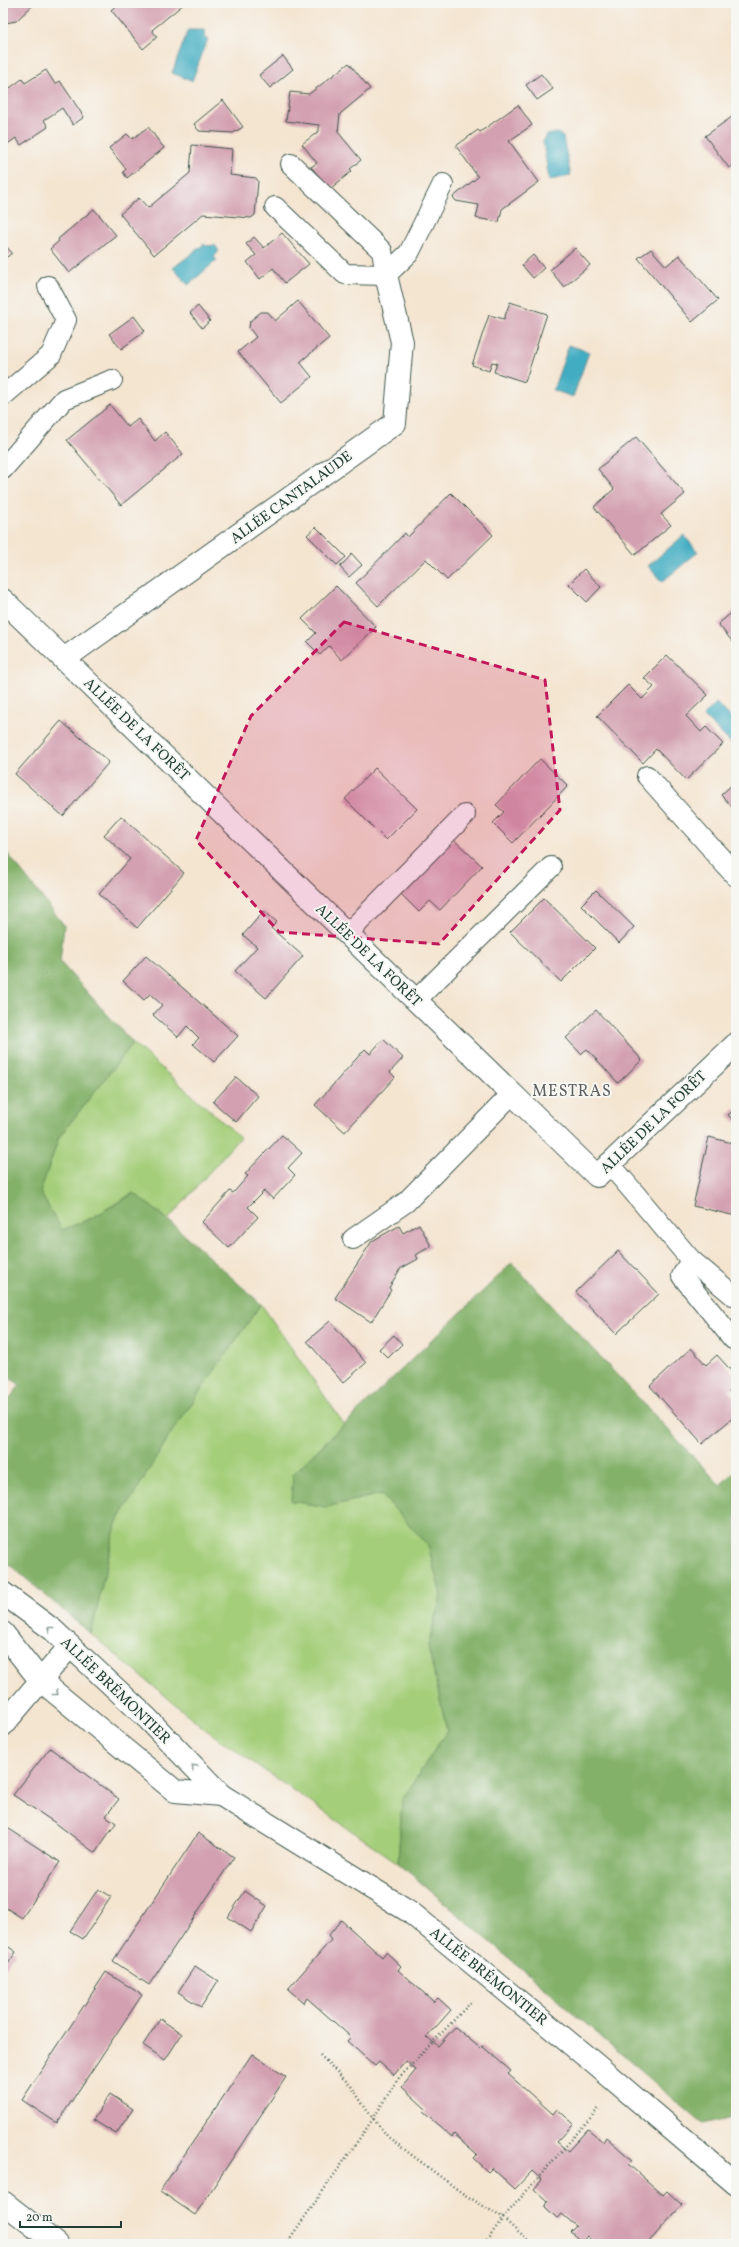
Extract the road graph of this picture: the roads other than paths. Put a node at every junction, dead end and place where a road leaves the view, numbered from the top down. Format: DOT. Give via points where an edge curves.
graph roads {
  1 [pos="291,164"];
  2 [pos="442,184"];
  3 [pos="275,207"];
  4 [pos="386,275"];
  5 [pos="48,286"];
  6 [pos="112,380"];
  7 [pos="3,396"];
  8 [pos="3,469"];
  9 [pos="3,600"];
  10 [pos="64,659"];
  11 [pos="646,776"];
  12 [pos="465,815"];
  13 [pos="714,852"];
  14 [pos="551,867"];
  15 [pos="736,875"];
  16 [pos="347,934"];
  17 [pos="416,1000"];
  18 [pos="736,1044"];
  19 [pos="512,1094"];
  20 [pos="609,1163"];
  21 [pos="353,1239"];
  22 [pos="691,1260"];
  23 [pos="733,1294"];
  24 [pos="733,1339"];
  25 [pos="3,1593"];
  26 [pos="3,1632"];
  27 [pos="70,1646"];
  28 [pos="40,1680"];
  29 [pos="3,1725"];
  30 [pos="221,1795"];
  31 [pos="736,2184"];
  32 [pos="3,2202"];
  33 [pos="57,2244"];
  1 -- 4 [label="lane" via="382,251"];
  2 -- 4 [label="lane" via="409,253"];
  3 -- 4 [label="lane" via="345,274"];
  4 -- 10 [label="street, ALLÉE CANTALAUDE" via="402,342 395,423"];
  5 -- 7 [label="lane" via="66,320 51,355"];
  6 -- 8 [label="lane" via="64,399"];
  9 -- 10 [label="street, ALLÉE DE LA FORÊT"];
  10 -- 16 [label="street, ALLÉE DE LA FORÊT"];
  11 -- 13 [label="lane"];
  12 -- 16 [label="lane"];
  13 -- 15 [label="street"];
  14 -- 17 [label="lane"];
  16 -- 17 [label="street, ALLÉE DE LA FORÊT"];
  17 -- 19 [label="street, ALLÉE DE LA FORÊT"];
  18 -- 20 [label="street, ALLÉE DE LA FORÊT"];
  19 -- 20 [label="street, ALLÉE DE LA FORÊT" via="597,1176"];
  19 -- 21 [label="lane" via="406,1202"];
  20 -- 22 [label="lane"];
  22 -- 23 [label="lane"];
  22 -- 24 [label="lane" via="682,1276"];
  27 -- 25 [label="street, ALLÉE BRÉMONTIER, one-way" via="53,1630"];
  26 -- 28 [label="street, ALLÉE BRÉMONTIER"];
  27 -- 28 [label="street"];
  30 -- 27 [label="street, ALLÉE BRÉMONTIER, one-way" via="147,1718"];
  28 -- 29 [label="street"];
  28 -- 30 [label="street, ALLÉE BRÉMONTIER, one-way" via="175,1791"];
  30 -- 31 [label="street, ALLÉE BRÉMONTIER" via="410,1912"];
  32 -- 33 [label="street"];
}
